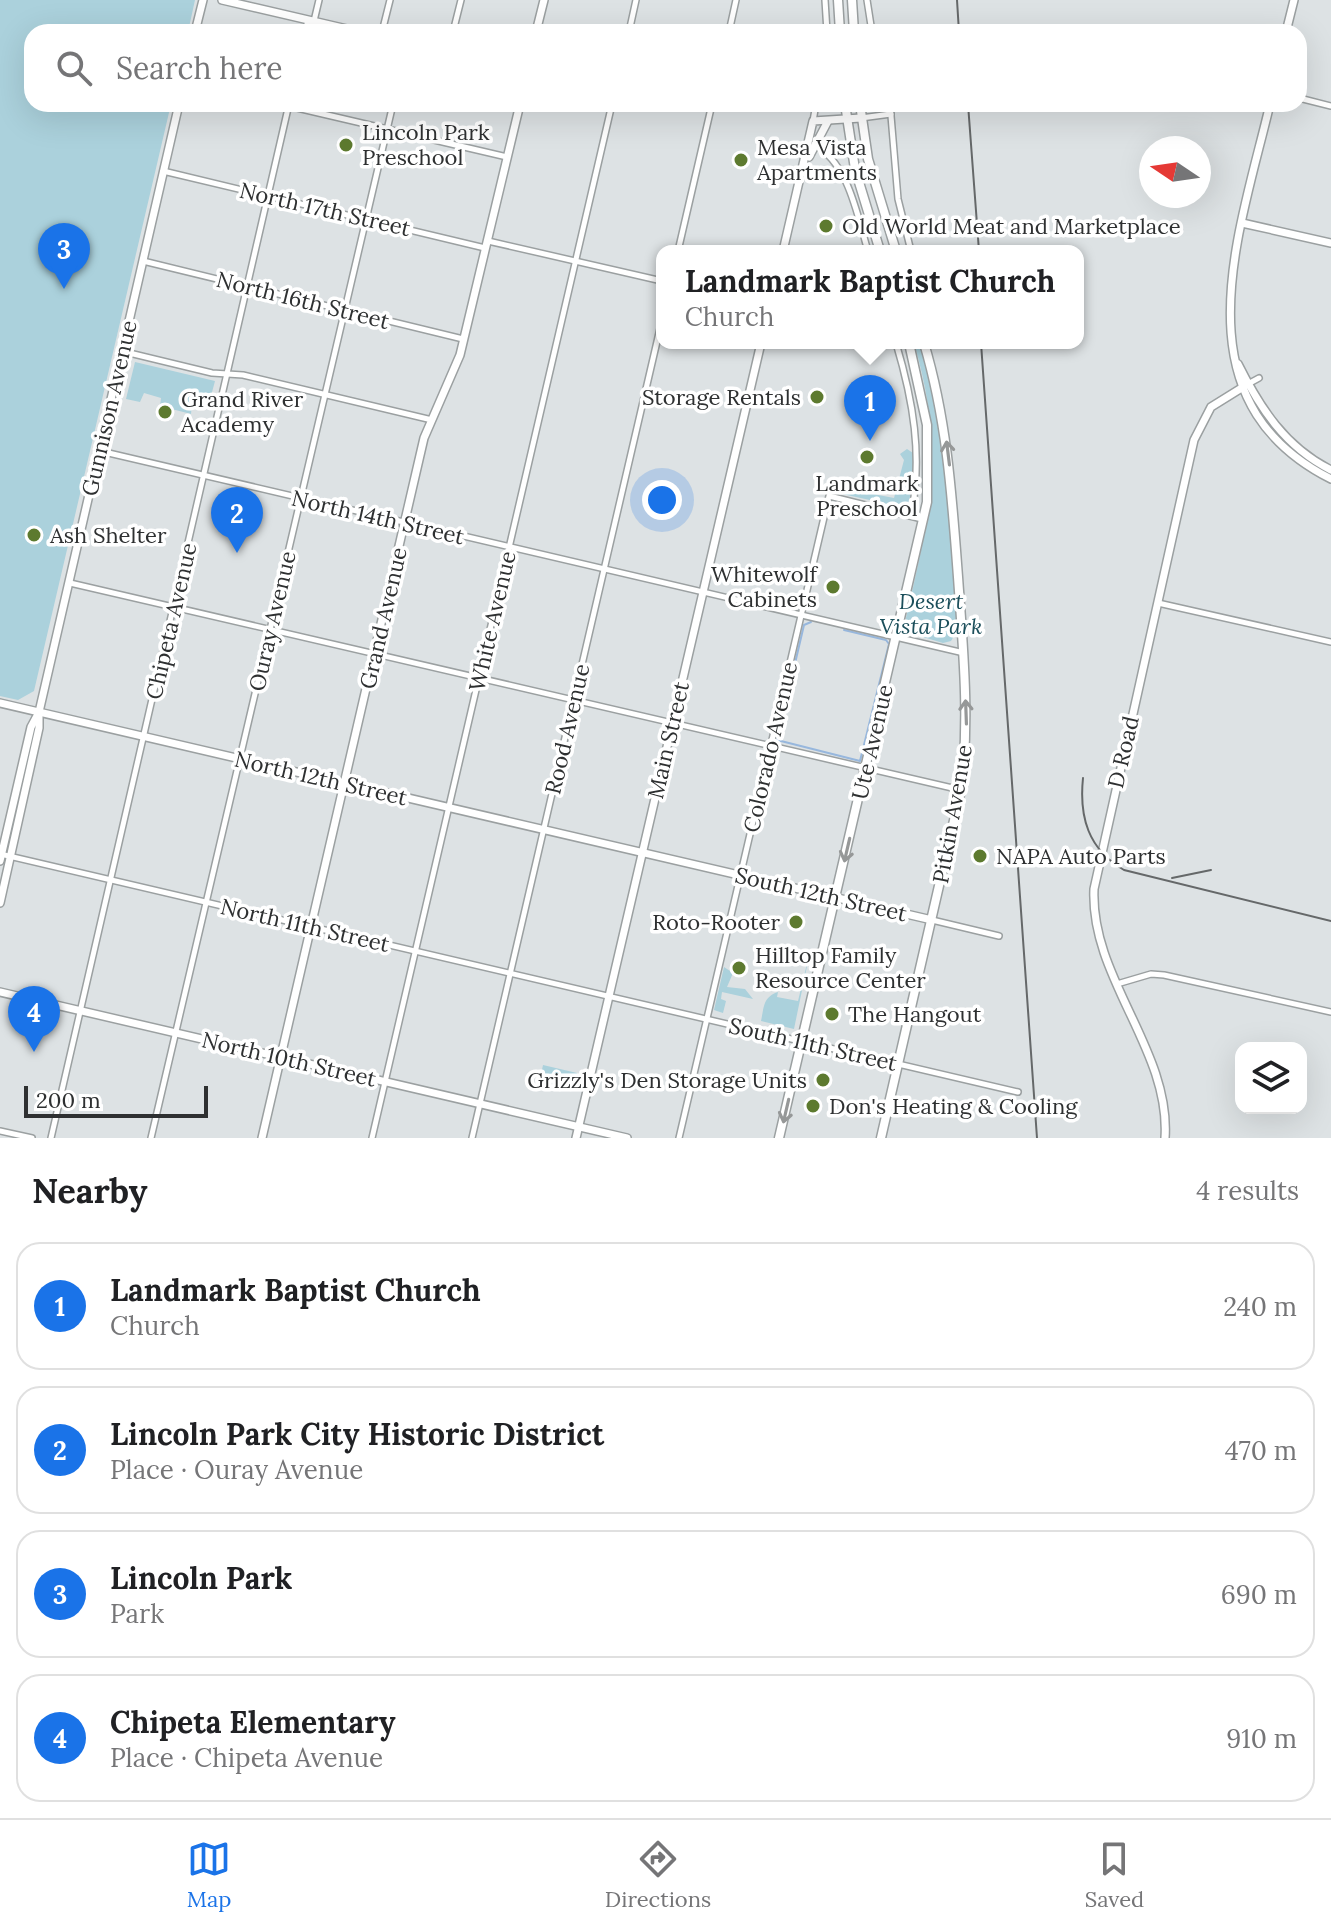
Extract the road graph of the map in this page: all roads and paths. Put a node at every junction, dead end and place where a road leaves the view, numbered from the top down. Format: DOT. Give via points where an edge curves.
graph roads {
  1 [pos="203,0"];
  2 [pos="222,0"];
  3 [pos="319,0"];
  4 [pos="390,0"];
  5 [pos="461,0"];
  6 [pos="544,0"];
  7 [pos="636,0"];
  8 [pos="736,0"];
  9 [pos="825,0"];
  10 [pos="838,0"];
  11 [pos="852,0"];
  12 [pos="867,0"];
  13 [pos="1294,0"];
  14 [pos="311,21"];
  15 [pos="197,24"];
  16 [pos="309,24"];
  17 [pos="324,24"];
  18 [pos="384,24"];
  19 [pos="455,24"];
  20 [pos="538,24"];
  21 [pos="631,24"];
  22 [pos="731,24"];
  23 [pos="826,24"];
  24 [pos="840,24"];
  25 [pos="854,24"];
  26 [pos="871,24"];
  27 [pos="1288,24"];
  28 [pos="1307,100"];
  29 [pos="1331,106"];
  30 [pos="177,112"];
  31 [pos="287,112"];
  32 [pos="318,112"];
  33 [pos="391,112"];
  34 [pos="518,112"];
  35 [pos="610,112"];
  36 [pos="710,112"];
  37 [pos="815,112"];
  38 [pos="846,112"];
  39 [pos="861,112"];
  40 [pos="1268,112"];
  41 [pos="891,114"];
  42 [pos="861,118"];
  43 [pos="847,119"];
  44 [pos="813,121"];
  45 [pos="828,121"];
  46 [pos="387,129"];
  47 [pos="813,143"];
  48 [pos="507,157"];
  49 [pos="163,171"];
  50 [pos="269,196"];
  51 [pos="795,199"];
  52 [pos="366,219"];
  53 [pos="1242,223"];
  54 [pos="1331,243"];
  55 [pos="487,245"];
  56 [pos="679,245"];
  57 [pos="784,245"];
  58 [pos="866,245"];
  59 [pos="878,245"];
  60 [pos="894,245"];
  61 [pos="910,245"];
  62 [pos="142,260"];
  63 [pos="576,261"];
  64 [pos="656,280"];
  65 [pos="248,286"];
  66 [pos="345,311"];
  67 [pos="464,339"];
  68 [pos="656,346"];
  69 [pos="760,349"];
  70 [pos="898,349"];
  71 [pos="910,349"];
  72 [pos="925,349"];
  73 [pos="121,351"];
  74 [pos="228,374"];
  75 [pos="1259,378"];
  76 [pos="1245,385"];
  77 [pos="326,394"];
  78 [pos="1221,399"];
  79 [pos="1250,404"];
  80 [pos="432,420"];
  81 [pos="100,451"];
  82 [pos="1331,470"];
  83 [pos="204,476"];
  84 [pos="1331,479"];
  85 [pos="300,498"];
  86 [pos="911,516"];
  87 [pos="923,519"];
  88 [pos="405,523"];
  89 [pos="509,547"];
  90 [pos="604,569"];
  91 [pos="70,583"];
  92 [pos="703,592"];
  93 [pos="1158,603"];
  94 [pos="174,607"];
  95 [pos="801,615"];
  96 [pos="270,629"];
  97 [pos="896,637"];
  98 [pos="1331,642"];
  99 [pos="374,653"];
  100 [pos="964,653"];
  101 [pos="479,678"];
  102 [pos="574,700"];
  103 [pos="0,703"];
  104 [pos="39,712"];
  105 [pos="672,723"];
  106 [pos="144,737"];
  107 [pos="770,746"];
  108 [pos="239,759"];
  109 [pos="866,768"];
  110 [pos="344,784"];
  111 [pos="961,790"];
  112 [pos="449,809"];
  113 [pos="543,831"];
  114 [pos="642,854"];
  115 [pos="3,857"];
  116 [pos="740,876"];
  117 [pos="111,880"];
  118 [pos="836,899"];
  119 [pos="206,902"];
  120 [pos="0,903"];
  121 [pos="932,920"];
  122 [pos="310,927"];
  123 [pos="999,936"];
  124 [pos="416,951"];
  125 [pos="510,973"];
  126 [pos="1117,984"];
  127 [pos="0,992"];
  128 [pos="609,996"];
  129 [pos="81,1010"];
  130 [pos="1331,1012"];
  131 [pos="706,1019"];
  132 [pos="176,1032"];
  133 [pos="801,1042"];
  134 [pos="281,1057"];
  135 [pos="898,1064"];
  136 [pos="385,1081"];
  137 [pos="1018,1092"];
  138 [pos="480,1103"];
  139 [pos="579,1127"];
  140 [pos="0,1131"];
  141 [pos="32,1138"];
  142 [pos="51,1138"];
  143 [pos="151,1138"];
  144 [pos="262,1138"];
  145 [pos="372,1138"];
  146 [pos="472,1138"];
  147 [pos="576,1138"];
  148 [pos="627,1138"];
  149 [pos="679,1138"];
  150 [pos="779,1138"];
  151 [pos="881,1138"];
  152 [pos="1165,1138"];
  1 -- 15 [label="street"];
  2 -- 14 [label="street"];
  3 -- 14 [label="street"];
  4 -- 18 [label="street"];
  5 -- 19 [label="street"];
  6 -- 20 [label="street"];
  7 -- 21 [label="street"];
  8 -- 22 [label="street"];
  9 -- 23 [label="street"];
  10 -- 24 [label="main road"];
  11 -- 25 [label="main road"];
  12 -- 26 [label="street"];
  13 -- 27 [label="street"];
  14 -- 16 [label="street"];
  14 -- 17 [label="street"];
  28 -- 29 [label="street"];
  30 -- 49 [label="street, Gunnison Avenue"];
  31 -- 50 [label="street, Chipeta Avenue"];
  32 -- 46 [label="street"];
  33 -- 46 [label="street, Ouray Avenue"];
  34 -- 48 [label="street, Grand Avenue"];
  35 -- 63 [label="street, White Avenue"];
  36 -- 56 [label="street"];
  37 -- 44 [label="street"];
  38 -- 43 [label="main road"];
  39 -- 42 [label="main road"];
  40 -- 53 [label="street"];
  41 -- 42 [label="street"];
  41 -- 61 [label="street" via="898,199"];
  42 -- 43 [label="street"];
  42 -- 60 [label="main road"];
  43 -- 45 [label="street"];
  43 -- 59 [label="main road" via="855,169"];
  44 -- 45 [label="street"];
  44 -- 51 [label="street"];
  45 -- 47 [label="street"];
  46 -- 48 [label="street"];
  46 -- 52 [label="street, Ouray Avenue"];
  47 -- 51 [label="street"];
  47 -- 58 [label="street" via="843,177"];
  48 -- 55 [label="street, Grand Avenue"];
  49 -- 50 [label="street, North 17th Street"];
  49 -- 62 [label="street, Gunnison Avenue"];
  50 -- 52 [label="street, North 17th Street"];
  50 -- 65 [label="street, Chipeta Avenue"];
  51 -- 57 [label="street"];
  52 -- 55 [label="street, North 17th Street"];
  52 -- 66 [label="street, Ouray Avenue"];
  53 -- 54 [label="street"];
  53 -- 76 [label="street" via="1228,294 1234,355"];
  55 -- 63 [label="street, North 17th Street"];
  55 -- 67 [label="street, Grand Avenue"];
  62 -- 65 [label="street, North 16th Street"];
  62 -- 73 [label="street, Gunnison Avenue"];
  63 -- 64 [label="street, North 17th Street"];
  63 -- 89 [label="street, White Avenue"];
  65 -- 66 [label="street, North 16th Street"];
  65 -- 74 [label="street, Chipeta Avenue"];
  66 -- 67 [label="street, North 16th Street"];
  66 -- 77 [label="street, Ouray Avenue"];
  67 -- 80 [label="street, Grand Avenue"];
  68 -- 90 [label="street, Rood Avenue"];
  69 -- 92 [label="street, Main Street"];
  70 -- 86 [label="street" via="916,423"];
  71 -- 87 [label="main road, Ute Avenue" via="929,446"];
  100 -- 72 [label="main road, Pitkin Avenue, one-way" via="948,448"];
  73 -- 74 [label="street"];
  73 -- 81 [label="street, Gunnison Avenue"];
  74 -- 77 [label="street"];
  74 -- 83 [label="street, Chipeta Avenue"];
  75 -- 76 [label="street"];
  76 -- 78 [label="street, D Road"];
  76 -- 79 [label="street"];
  76 -- 82 [label="street" via="1277,429"];
  77 -- 80 [label="street"];
  77 -- 85 [label="street, Ouray Avenue"];
  78 -- 79 [label="street" via="1237,397"];
  78 -- 93 [label="street, D Road" via="1206,414 1194,440"];
  79 -- 84 [label="street" via="1290,452"];
  80 -- 88 [label="street, Grand Avenue"];
  81 -- 83 [label="street, North 14th Street"];
  81 -- 91 [label="street, Gunnison Avenue"];
  83 -- 85 [label="street, North 14th Street"];
  83 -- 94 [label="street, Chipeta Avenue"];
  85 -- 88 [label="street, North 14th Street"];
  85 -- 96 [label="street, Ouray Avenue"];
  86 -- 87 [label="street"];
  86 -- 95 [label="street, Colorado Avenue" via="829,496"];
  87 -- 97 [label="main road, Ute Avenue"];
  88 -- 89 [label="street, North 14th Street"];
  88 -- 99 [label="street, Grand Avenue"];
  89 -- 90 [label="street, North 14th Street"];
  89 -- 101 [label="street, White Avenue"];
  90 -- 92 [label="street, North 14th Street"];
  90 -- 102 [label="street, Rood Avenue"];
  91 -- 94 [label="street"];
  91 -- 104 [label="street, Gunnison Avenue"];
  92 -- 95 [label="street, North 14th Street"];
  92 -- 105 [label="street, Main Street"];
  93 -- 98 [label="street"];
  93 -- 126 [label="street, D Road" via="1094,889 1096,925"];
  94 -- 96 [label="street"];
  94 -- 106 [label="street, Chipeta Avenue"];
  95 -- 97 [label="street, North 14th Street"];
  95 -- 107 [label="street, Colorado Avenue"];
  96 -- 99 [label="street"];
  96 -- 108 [label="street, Ouray Avenue"];
  97 -- 100 [label="street, North 14th Street"];
  97 -- 109 [label="main road, Ute Avenue"];
  99 -- 101 [label="street"];
  99 -- 110 [label="street, Grand Avenue"];
  111 -- 100 [label="main road, Pitkin Avenue, one-way"];
  101 -- 102 [label="street"];
  101 -- 112 [label="street, White Avenue"];
  102 -- 105 [label="street"];
  102 -- 113 [label="street, Rood Avenue"];
  103 -- 104 [label="street, North 12th Street"];
  104 -- 106 [label="street, North 12th Street"];
  104 -- 115 [label="street, Gunnison Avenue"];
  105 -- 107 [label="street"];
  105 -- 114 [label="street, Main Street"];
  106 -- 108 [label="street, North 12th Street"];
  106 -- 117 [label="street, Chipeta Avenue"];
  107 -- 109 [label="street"];
  107 -- 116 [label="street, Colorado Avenue"];
  108 -- 110 [label="street, North 12th Street"];
  108 -- 119 [label="street, Ouray Avenue"];
  109 -- 111 [label="street"];
  109 -- 118 [label="main road, Ute Avenue, one-way"];
  110 -- 112 [label="street, North 12th Street"];
  110 -- 122 [label="street, Grand Avenue"];
  111 -- 121 [label="main road, Pitkin Avenue"];
  112 -- 113 [label="street, North 12th Street"];
  112 -- 124 [label="street, White Avenue"];
  113 -- 114 [label="street, North 12th Street"];
  113 -- 125 [label="street, Rood Avenue"];
  114 -- 116 [label="street, South 12th Street"];
  114 -- 128 [label="street, Main Street"];
  115 -- 117 [label="street, North 11th Street"];
  115 -- 120 [label="street, Gunnison Avenue"];
  116 -- 118 [label="street, South 12th Street"];
  116 -- 131 [label="street, Colorado Avenue"];
  117 -- 119 [label="street, North 11th Street"];
  117 -- 129 [label="street, Chipeta Avenue"];
  118 -- 121 [label="street, South 12th Street"];
  118 -- 133 [label="main road, Ute Avenue"];
  119 -- 122 [label="street, North 11th Street"];
  119 -- 132 [label="street, Ouray Avenue"];
  121 -- 123 [label="street, South 12th Street"];
  121 -- 135 [label="main road, Pitkin Avenue"];
  122 -- 124 [label="street, North 11th Street"];
  122 -- 134 [label="street, Grand Avenue"];
  124 -- 125 [label="street, North 11th Street"];
  124 -- 136 [label="street, White Avenue"];
  125 -- 128 [label="street, North 11th Street"];
  125 -- 138 [label="street, Rood Avenue"];
  126 -- 130 [label="street" via="1164,975"];
  126 -- 152 [label="street, D Road" via="1158,1085"];
  127 -- 129 [label="street, North 10th Street"];
  128 -- 131 [label="street, South 11th Street"];
  128 -- 139 [label="street, Main Street"];
  129 -- 132 [label="street, North 10th Street"];
  129 -- 142 [label="street, Chipeta Avenue"];
  131 -- 133 [label="street, South 11th Street"];
  131 -- 149 [label="street, Colorado Avenue"];
  132 -- 134 [label="street, North 10th Street"];
  132 -- 143 [label="street, Ouray Avenue"];
  133 -- 135 [label="street, South 11th Street"];
  133 -- 150 [label="main road, Ute Avenue, one-way"];
  134 -- 136 [label="street, North 10th Street"];
  134 -- 144 [label="street, Grand Avenue"];
  135 -- 137 [label="street, South 11th Street"];
  135 -- 151 [label="main road, Pitkin Avenue"];
  136 -- 138 [label="street, North 10th Street"];
  136 -- 145 [label="street, White Avenue"];
  138 -- 139 [label="street, North 10th Street"];
  138 -- 146 [label="street, Rood Avenue"];
  139 -- 147 [label="street, Main Street"];
  139 -- 148 [label="street, North 10th Street"];
  140 -- 141 [label="street"];
}
